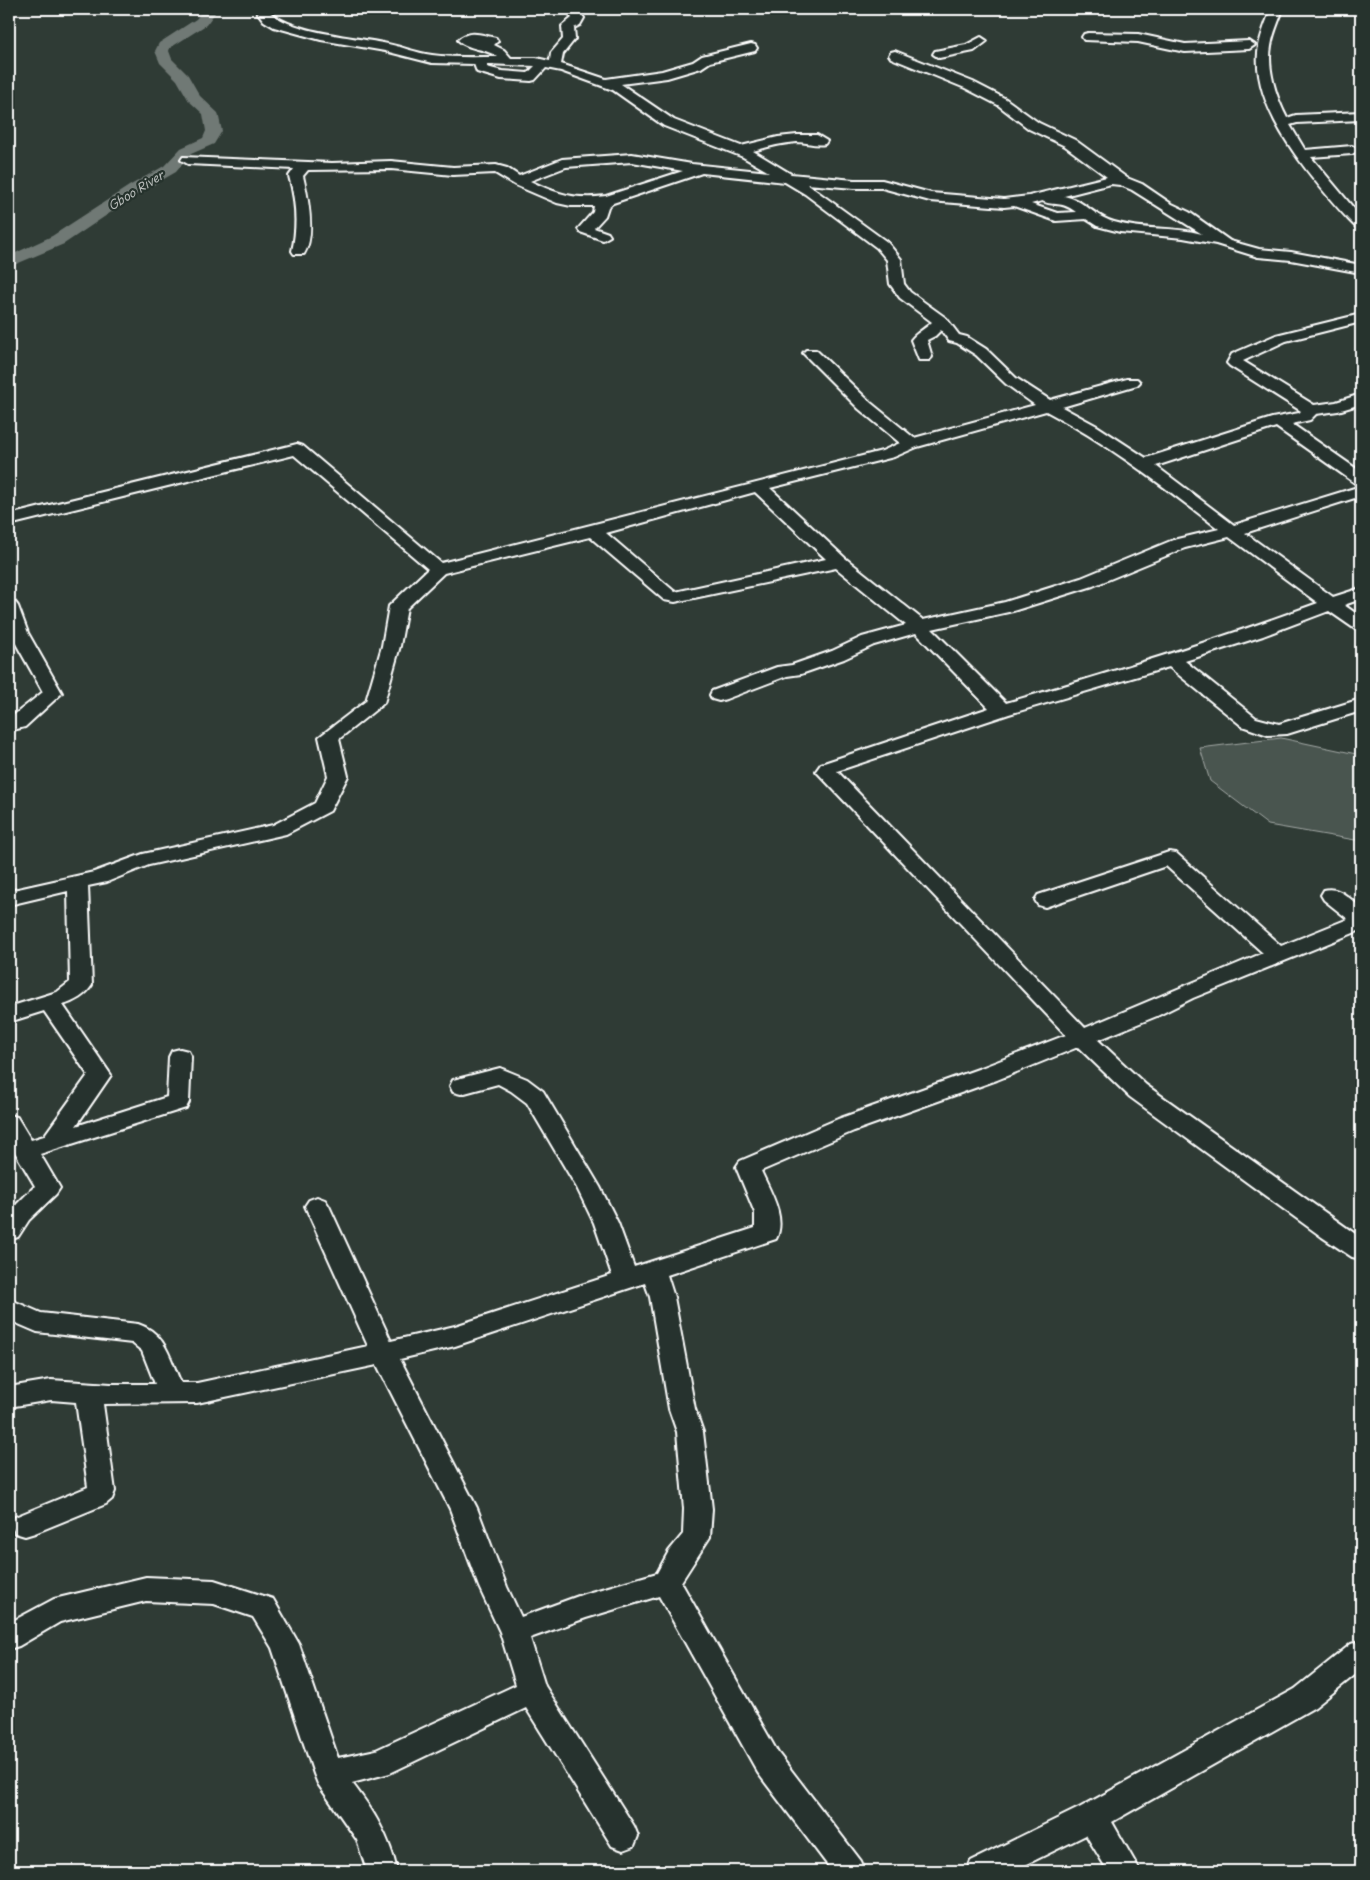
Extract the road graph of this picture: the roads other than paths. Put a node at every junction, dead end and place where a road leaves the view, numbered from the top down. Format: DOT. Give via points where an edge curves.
graph roads {
  1 [pos="261,9"];
  2 [pos="572,9"];
  3 [pos="1277,9"];
  4 [pos="1088,36"];
  5 [pos="980,41"];
  6 [pos="1248,45"];
  7 [pos="484,46"];
  8 [pos="752,48"];
  9 [pos="939,54"];
  10 [pos="894,55"];
  11 [pos="480,60"];
  12 [pos="509,60"];
  13 [pos="550,64"];
  14 [pos="608,82"];
  15 [pos="1361,116"];
  16 [pos="1284,123"];
  17 [pos="820,141"];
  18 [pos="1352,150"];
  19 [pos="739,151"];
  20 [pos="1300,154"];
  21 [pos="188,160"];
  22 [pos="528,163"];
  23 [pos="562,163"];
  24 [pos="304,166"];
  25 [pos="701,169"];
  26 [pos="787,178"];
  27 [pos="518,181"];
  28 [pos="1122,181"];
  29 [pos="608,200"];
  30 [pos="1029,200"];
  31 [pos="1014,202"];
  32 [pos="1090,215"];
  33 [pos="1056,217"];
  34 [pos="1103,223"];
  35 [pos="1361,224"];
  36 [pos="604,236"];
  37 [pos="1225,244"];
  38 [pos="299,251"];
  39 [pos="1361,269"];
  40 [pos="1361,318"];
  41 [pos="942,320"];
  42 [pos="811,353"];
  43 [pos="924,357"];
  44 [pos="1132,382"];
  45 [pos="1361,399"];
  46 [pos="1048,406"];
  47 [pos="1311,410"];
  48 [pos="1278,421"];
  49 [pos="912,444"];
  50 [pos="1145,464"];
  51 [pos="1361,479"];
  52 [pos="758,486"];
  53 [pos="1361,491"];
  54 [pos="9,520"];
  55 [pos="593,531"];
  56 [pos="1232,532"];
  57 [pos="838,562"];
  58 [pos="438,569"];
  59 [pos="1361,593"];
  60 [pos="1330,604"];
  61 [pos="9,606"];
  62 [pos="1361,625"];
  63 [pos="920,627"];
  64 [pos="1172,660"];
  65 [pos="719,695"];
  66 [pos="1361,705"];
  67 [pos="1002,710"];
  68 [pos="9,725"];
  69 [pos="78,882"];
  70 [pos="1331,895"];
  71 [pos="9,898"];
  72 [pos="1045,900"];
  73 [pos="1361,921"];
  74 [pos="1278,955"];
  75 [pos="49,1002"];
  76 [pos="9,1014"];
  77 [pos="1081,1037"];
  78 [pos="180,1057"];
  79 [pos="461,1086"];
  80 [pos="16,1140"];
  81 [pos="53,1141"];
  82 [pos="317,1206"];
  83 [pos="9,1231"];
  84 [pos="1361,1250"];
  85 [pos="653,1270"];
  86 [pos="626,1279"];
  87 [pos="9,1309"];
  88 [pos="384,1354"];
  89 [pos="88,1392"];
  90 [pos="172,1394"];
  91 [pos="9,1397"];
  92 [pos="25,1525"];
  93 [pos="666,1582"];
  94 [pos="514,1632"];
  95 [pos="9,1637"];
  96 [pos="1361,1653"];
  97 [pos="532,1691"];
  98 [pos="329,1774"];
  99 [pos="1092,1817"];
  100 [pos="623,1836"];
  101 [pos="382,1871"];
  102 [pos="850,1871"];
  103 [pos="982,1871"];
  104 [pos="1125,1871"];
  1 -- 11 [label="street" via="278,24 325,37 432,59"];
  2 -- 13 [label="street" via="578,18 568,26 569,39"];
  3 -- 16 [label="street" via="1266,38 1264,58 1273,100"];
  4 -- 6 [label="street" via="1126,37 1185,48"];
  5 -- 9 [label="street" via="970,48"];
  7 -- 12 [label="street" via="493,48"];
  8 -- 14 [label="street" via="706,59 663,75"];
  10 -- 28 [label="street" via="969,85 1012,108 1034,126 1031,132 1049,134 1070,143"];
  11 -- 12 [label="street"];
  11 -- 13 [label="street" via="481,69 511,76 531,76"];
  12 -- 13 [label="street"];
  13 -- 14 [label="street"];
  14 -- 19 [label="street" via="670,124"];
  15 -- 16 [label="street" via="1296,119"];
  16 -- 20 [label="street"];
  17 -- 19 [label="street" via="792,138"];
  18 -- 20 [label="street"];
  19 -- 26 [label="street"];
  20 -- 35 [label="street"];
  21 -- 24 [label="street"];
  22 -- 23 [label="street"];
  23 -- 25 [label="street" via="632,158"];
  23 -- 27 [label="street"];
  24 -- 27 [label="street" via="391,165 453,171 502,170"];
  24 -- 38 [label="street" via="296,176 302,197 304,234"];
  25 -- 26 [label="street"];
  25 -- 29 [label="street"];
  26 -- 31 [label="street" via="882,184 941,198"];
  26 -- 41 [label="street" via="833,207 882,245 894,259 898,288 929,314"];
  27 -- 29 [label="street" via="571,203"];
  28 -- 30 [label="street" via="1111,180"];
  28 -- 37 [label="street" via="1184,215"];
  29 -- 36 [label="street" via="585,229"];
  30 -- 31 [label="street"];
  30 -- 32 [label="street" via="1063,198"];
  31 -- 33 [label="street"];
  32 -- 33 [label="street"];
  32 -- 34 [label="street"];
  33 -- 34 [label="street"];
  34 -- 37 [label="street" via="1186,234"];
  37 -- 39 [label="street"];
  40 -- 47 [label="street" via="1281,338 1237,357 1235,363"];
  41 -- 43 [label="street" via="919,340"];
  41 -- 46 [label="street" via="954,338 981,352 1011,381"];
  42 -- 49 [label="street" via="865,406"];
  44 -- 46 [label="street"];
  45 -- 47 [label="street"];
  46 -- 49 [label="street"];
  46 -- 50 [label="street" via="1099,433"];
  47 -- 48 [label="street" via="1304,417"];
  48 -- 50 [label="street"];
  48 -- 51 [label="street"];
  49 -- 52 [label="street" via="888,454"];
  50 -- 56 [label="street"];
  52 -- 55 [label="street"];
  52 -- 57 [label="street"];
  53 -- 56 [label="street"];
  54 -- 58 [label="street" via="297,449"];
  55 -- 57 [label="street" via="675,597"];
  55 -- 58 [label="street"];
  56 -- 60 [label="street"];
  56 -- 63 [label="street" via="1179,544 1087,582 1007,607"];
  57 -- 63 [label="street"];
  58 -- 69 [label="street" via="398,606 375,703 329,737 338,776 323,807 279,830 143,860"];
  59 -- 60 [label="street"];
  60 -- 62 [label="street"];
  60 -- 64 [label="street"];
  61 -- 68 [label="street" via="19,633 53,693 18,723"];
  63 -- 65 [label="street"];
  63 -- 67 [label="street"];
  64 -- 66 [label="street" via="1250,722 1268,729 1280,730"];
  64 -- 67 [label="street"];
  67 -- 77 [label="street" via="826,771"];
  69 -- 71 [label="street"];
  69 -- 75 [label="street" via="81,985 65,997"];
  70 -- 73 [label="street"];
  72 -- 74 [label="street" via="1169,858"];
  73 -- 74 [label="street"];
  74 -- 77 [label="street"];
  75 -- 76 [label="street"];
  75 -- 81 [label="street" via="100,1075"];
  77 -- 84 [label="street" via="1138,1091"];
  77 -- 85 [label="street" via="846,1125 748,1167 767,1213 766,1233"];
  78 -- 81 [label="street" via="178,1102"];
  79 -- 86 [label="street" via="500,1076 535,1097 606,1223"];
  80 -- 81 [label="street"];
  80 -- 83 [label="street" via="48,1188 20,1214"];
  82 -- 88 [label="street"];
  85 -- 86 [label="street"];
  85 -- 93 [label="street" via="662,1297 682,1409 690,1432 698,1509 696,1537"];
  86 -- 88 [label="street" via="455,1336"];
  87 -- 90 [label="street" via="37,1322 138,1334 152,1345"];
  88 -- 90 [label="street" via="197,1393"];
  88 -- 94 [label="street" via="463,1508"];
  89 -- 90 [label="street"];
  89 -- 91 [label="street" via="51,1390"];
  89 -- 92 [label="street" via="102,1491"];
  93 -- 94 [label="street" via="584,1606"];
  93 -- 102 [label="street" via="768,1763"];
  94 -- 97 [label="street"];
  95 -- 98 [label="street" via="54,1611 146,1589 214,1592 263,1608 285,1644"];
  96 -- 99 [label="street" via="1305,1698"];
  97 -- 98 [label="street" via="380,1763"];
  97 -- 100 [label="street"];
  98 -- 101 [label="street" via="369,1830"];
  99 -- 103 [label="street"];
  99 -- 104 [label="street"];
}
